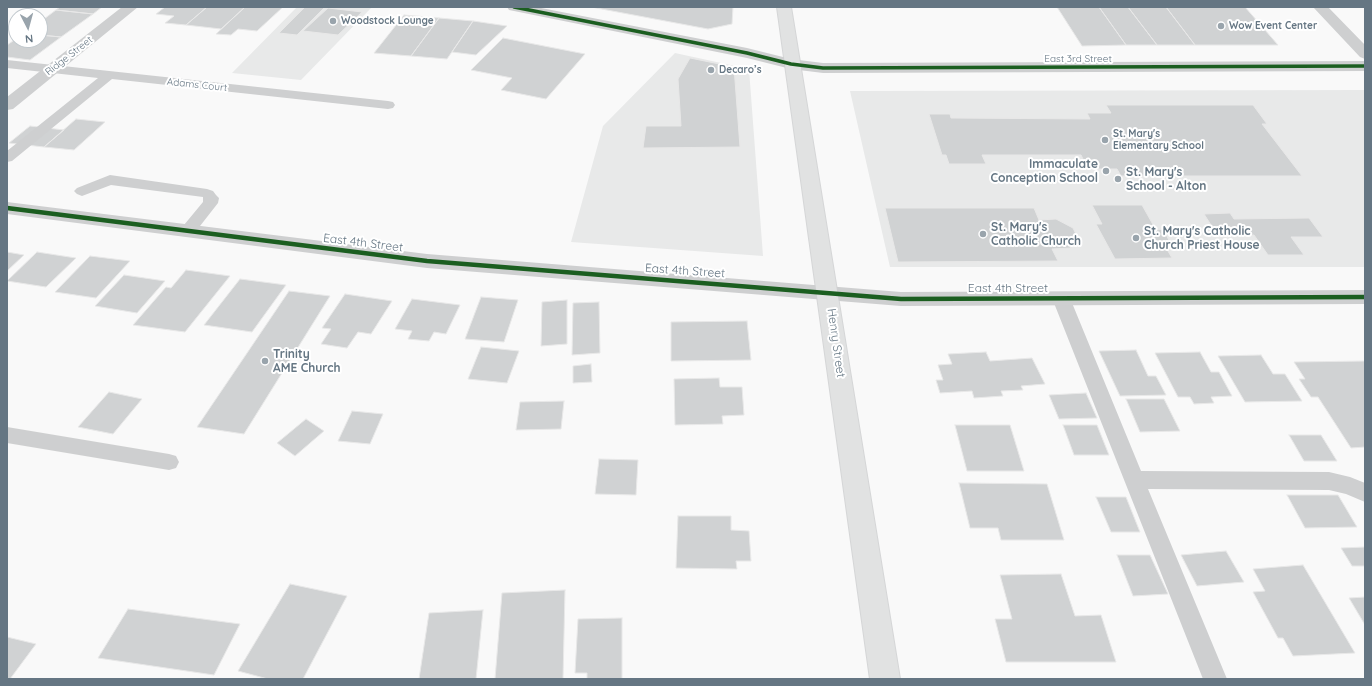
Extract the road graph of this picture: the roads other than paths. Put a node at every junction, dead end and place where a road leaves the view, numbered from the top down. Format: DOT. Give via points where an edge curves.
graph roads {
  1 [pos="131,7"];
  2 [pos="514,7"];
  3 [pos="784,7"];
  4 [pos="1320,7"];
  5 [pos="1365,54"];
  6 [pos="7,64"];
  7 [pos="792,64"];
  8 [pos="1365,66"];
  9 [pos="51,70"];
  10 [pos="108,76"];
  11 [pos="7,105"];
  12 [pos="388,105"];
  13 [pos="7,158"];
  14 [pos="82,191"];
  15 [pos="7,208"];
  16 [pos="187,231"];
  17 [pos="828,292"];
  18 [pos="1365,297"];
  19 [pos="1061,298"];
  20 [pos="7,435"];
  21 [pos="169,462"];
  22 [pos="1135,480"];
  23 [pos="1365,493"];
  24 [pos="885,679"];
  25 [pos="1215,679"];
  1 -- 9 [label="street, Ridge Street"];
  2 -- 7 [label="street, East 3rd Street"];
  3 -- 7 [label="street, Henry Street"];
  4 -- 5 [label="street"];
  6 -- 9 [label="lane, Adams Court"];
  7 -- 8 [label="street, East 3rd Street" via="859,69"];
  7 -- 17 [label="street, Henry Street"];
  9 -- 10 [label="lane, Adams Court"];
  9 -- 11 [label="street, Ridge Street"];
  10 -- 12 [label="lane, Adams Court"];
  10 -- 13 [label="lane"];
  14 -- 16 [label="lane" via="110,180 208,194 211,198 210,203"];
  15 -- 16 [label="street, East 4th Street"];
  16 -- 17 [label="street, East 4th Street" via="427,262"];
  17 -- 19 [label="street, East 4th Street" via="901,299"];
  17 -- 24 [label="street, Henry Street"];
  18 -- 19 [label="street, East 4th Street"];
  19 -- 22 [label="lane"];
  20 -- 21 [label="lane"];
  22 -- 23 [label="lane" via="1329,481"];
  22 -- 25 [label="lane"];
}
